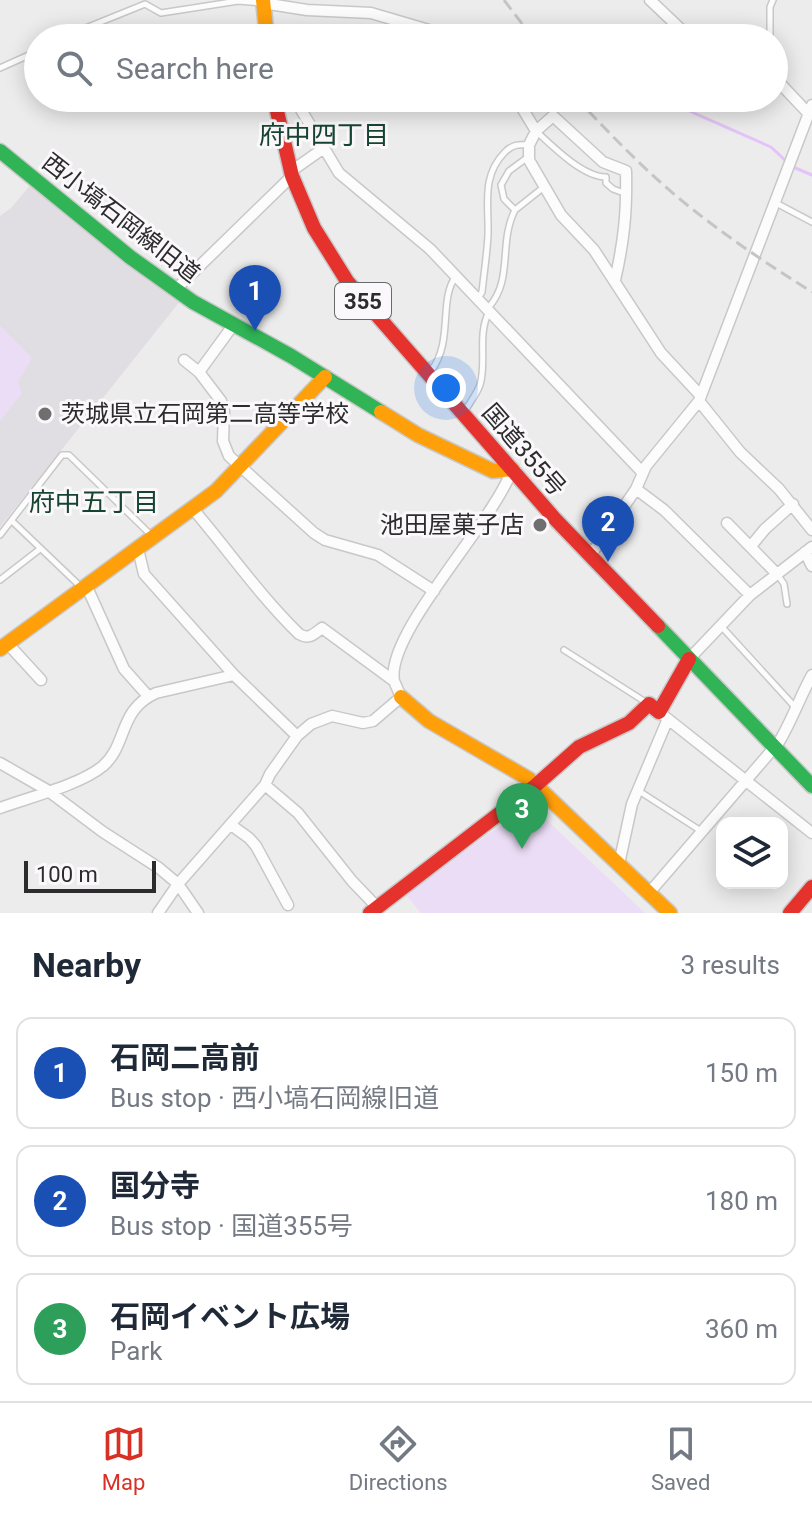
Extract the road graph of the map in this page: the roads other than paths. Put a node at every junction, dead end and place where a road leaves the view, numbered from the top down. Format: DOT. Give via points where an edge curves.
graph roads {
  1 [pos="650,0"];
  2 [pos="773,0"];
  3 [pos="263,1"];
  4 [pos="96,24"];
  5 [pos="265,24"];
  6 [pos="408,24"];
  7 [pos="675,24"];
  8 [pos="770,24"];
  9 [pos="24,57"];
  10 [pos="0,68"];
  11 [pos="788,89"];
  12 [pos="811,109"];
  13 [pos="277,112"];
  14 [pos="302,112"];
  15 [pos="524,112"];
  16 [pos="536,131"];
  17 [pos="529,145"];
  18 [pos="324,148"];
  19 [pos="0,151"];
  20 [pos="528,157"];
  21 [pos="291,174"];
  22 [pos="546,186"];
  23 [pos="624,193"];
  24 [pos="776,203"];
  25 [pos="515,210"];
  26 [pos="812,222"];
  27 [pos="456,276"];
  28 [pos="615,280"];
  29 [pos="175,290"];
  30 [pos="478,299"];
  31 [pos="488,310"];
  32 [pos="234,324"];
  33 [pos="184,360"];
  34 [pos="199,372"];
  35 [pos="428,375"];
  36 [pos="325,377"];
  37 [pos="700,399"];
  38 [pos="467,408"];
  39 [pos="240,468"];
  40 [pos="512,469"];
  41 [pos="642,472"];
  42 [pos="636,489"];
  43 [pos="793,504"];
  44 [pos="193,509"];
  45 [pos="12,521"];
  46 [pos="727,523"];
  47 [pos="812,530"];
  48 [pos="0,535"];
  49 [pos="154,537"];
  50 [pos="751,546"];
  51 [pos="40,549"];
  52 [pos="138,549"];
  53 [pos="809,550"];
  54 [pos="590,556"];
  55 [pos="812,566"];
  56 [pos="776,573"];
  57 [pos="0,580"];
  58 [pos="84,587"];
  59 [pos="434,591"];
  60 [pos="750,595"];
  61 [pos="787,604"];
  62 [pos="721,626"];
  63 [pos="4,646"];
  64 [pos="564,650"];
  65 [pos="689,659"];
  66 [pos="234,675"];
  67 [pos="811,679"];
  68 [pos="41,680"];
  69 [pos="394,681"];
  70 [pos="148,696"];
  71 [pos="401,697"];
  72 [pos="795,708"];
  73 [pos="658,712"];
  74 [pos="297,736"];
  75 [pos="774,748"];
  76 [pos="0,763"];
  77 [pos="745,781"];
  78 [pos="265,785"];
  79 [pos="535,786"];
  80 [pos="812,786"];
  81 [pos="47,790"];
  82 [pos="637,790"];
  83 [pos="0,808"];
  84 [pos="231,825"];
  85 [pos="702,832"];
  86 [pos="812,833"];
  87 [pos="619,864"];
  88 [pos="178,884"];
  89 [pos="812,887"];
  90 [pos="649,893"];
  91 [pos="288,905"];
  92 [pos="374,910"];
  93 [pos="158,913"];
  94 [pos="198,913"];
  95 [pos="670,913"];
  96 [pos="790,913"];
  1 -- 7 [label="street"];
  2 -- 8 [label="lane"];
  3 -- 4 [label="lane" via="163,13 145,4"];
  3 -- 5 [label="main road"];
  3 -- 6 [label="street" via="307,10 371,13"];
  9 -- 10 [label="lane"];
  11 -- 12 [label="street"];
  12 -- 24 [label="street"];
  13 -- 21 [label="main road, 国道355号 / 355"];
  14 -- 18 [label="street"];
  15 -- 16 [label="street"];
  16 -- 17 [label="street"];
  16 -- 23 [label="lane"];
  16 -- 23 [label="street" via="553,116 603,162 626,171"];
  17 -- 20 [label="street"];
  17 -- 30 [label="lane" via="511,147 488,181 488,239"];
  18 -- 21 [label="street"];
  18 -- 27 [label="street" via="339,173"];
  19 -- 29 [label="main road, 西小塙石岡線旧道"];
  20 -- 22 [label="street"];
  20 -- 25 [label="lane" via="501,185 504,199"];
  21 -- 29 [label="street"];
  21 -- 35 [label="main road, 国道355号 / 355" via="330,256"];
  22 -- 25 [label="lane"];
  22 -- 28 [label="street" via="565,222 584,237"];
  23 -- 28 [label="street" via="627,218"];
  24 -- 26 [label="lane"];
  24 -- 37 [label="street"];
  25 -- 31 [label="lane" via="506,238 502,286"];
  27 -- 30 [label="street"];
  27 -- 35 [label="lane" via="450,286 445,346"];
  28 -- 37 [label="street" via="661,353"];
  29 -- 32 [label="main road, 西小塙石岡線旧道"];
  30 -- 31 [label="street"];
  31 -- 38 [label="lane" via="480,382"];
  31 -- 41 [label="street"];
  32 -- 34 [label="street"];
  32 -- 36 [label="main road, 西小塙石岡線旧道"];
  33 -- 34 [label="street"];
  34 -- 39 [label="street" via="221,401 226,450"];
  35 -- 40 [label="main road, 国道355号 / 355"];
  36 -- 39 [label="main road"];
  36 -- 40 [label="main road, 西小塙石岡線旧道" via="431,442 493,471"];
  37 -- 41 [label="street"];
  37 -- 43 [label="street" via="740,452"];
  39 -- 44 [label="main road"];
  39 -- 59 [label="street" via="325,540 378,555"];
  40 -- 54 [label="main road, 国道355号 / 355"];
  40 -- 59 [label="street" via="506,486"];
  41 -- 42 [label="street"];
  42 -- 54 [label="street"];
  42 -- 60 [label="street"];
  43 -- 47 [label="street"];
  43 -- 50 [label="street"];
  44 -- 49 [label="main road"];
  44 -- 69 [label="street" via="268,604 299,634 310,637 322,628"];
  45 -- 48 [label="lane"];
  45 -- 49 [label="lane" via="62,455 69,455"];
  45 -- 51 [label="lane"];
  46 -- 50 [label="street"];
  49 -- 52 [label="main road"];
  50 -- 56 [label="street"];
  51 -- 57 [label="lane"];
  51 -- 58 [label="lane"];
  52 -- 58 [label="main road"];
  52 -- 66 [label="street" via="144,574"];
  53 -- 55 [label="street"];
  53 -- 56 [label="street"];
  54 -- 65 [label="main road, 国道355号 / 355"];
  56 -- 60 [label="street"];
  56 -- 61 [label="lane"];
  58 -- 63 [label="main road"];
  58 -- 70 [label="street" via="124,669"];
  59 -- 69 [label="street" via="406,638 392,670"];
  60 -- 62 [label="street"];
  62 -- 65 [label="street"];
  62 -- 72 [label="lane"];
  63 -- 68 [label="street"];
  64 -- 73 [label="lane"];
  65 -- 73 [label="main road"];
  65 -- 75 [label="main road, 国道355号 / 355"];
  66 -- 70 [label="street"];
  66 -- 74 [label="street"];
  67 -- 72 [label="street"];
  69 -- 71 [label="street"];
  70 -- 81 [label="street" via="130,713 105,764 79,781"];
  71 -- 74 [label="street" via="373,721 332,716"];
  71 -- 79 [label="main road" via="429,721"];
  72 -- 75 [label="street"];
  73 -- 77 [label="street"];
  73 -- 79 [label="main road" via="579,747"];
  73 -- 82 [label="street"];
  74 -- 78 [label="street"];
  75 -- 77 [label="street"];
  75 -- 80 [label="main road, 国道355号 / 355"];
  76 -- 81 [label="street"];
  77 -- 85 [label="street"];
  77 -- 86 [label="street"];
  78 -- 84 [label="street"];
  78 -- 92 [label="street" via="298,813"];
  79 -- 87 [label="main road"];
  79 -- 92 [label="main road"];
  81 -- 83 [label="street"];
  81 -- 88 [label="street"];
  82 -- 85 [label="lane"];
  82 -- 87 [label="street"];
  84 -- 88 [label="street"];
  84 -- 91 [label="street" via="256,846"];
  85 -- 90 [label="street"];
  87 -- 90 [label="main road"];
  88 -- 93 [label="street"];
  88 -- 94 [label="street"];
  89 -- 96 [label="main road"];
  90 -- 95 [label="main road"];
}
